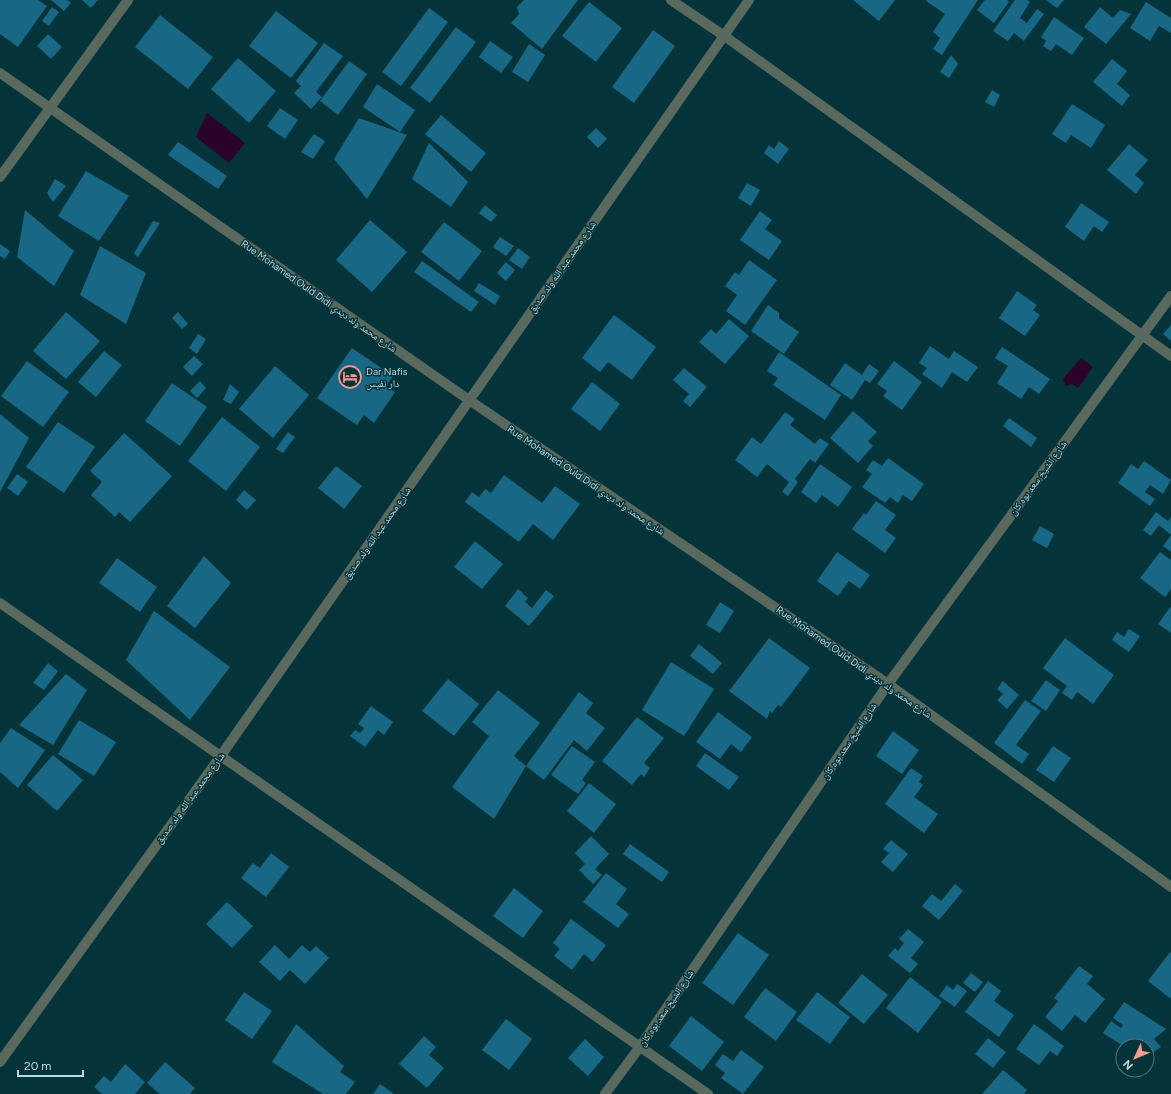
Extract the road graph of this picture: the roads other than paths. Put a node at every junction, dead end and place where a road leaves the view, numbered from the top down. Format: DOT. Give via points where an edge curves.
graph roads {
  1 [pos="128,0"];
  2 [pos="671,0"];
  3 [pos="749,0"];
  4 [pos="724,35"];
  5 [pos="0,73"];
  6 [pos="51,109"];
  7 [pos="0,177"];
  8 [pos="1171,296"];
  9 [pos="1142,336"];
  10 [pos="1171,356"];
  11 [pos="469,400"];
  12 [pos="0,603"];
  13 [pos="888,684"];
  14 [pos="220,757"];
  15 [pos="1171,887"];
  16 [pos="639,1048"];
  17 [pos="0,1062"];
  18 [pos="605,1094"];
  19 [pos="708,1094"];
  1 -- 6 [label="street"];
  2 -- 4 [label="street"];
  3 -- 4 [label="street, شارع محمد عبد الله ولد صديق"];
  4 -- 9 [label="street"];
  4 -- 11 [label="street, شارع محمد عبد الله ولد صديق"];
  5 -- 6 [label="street, Rue Mohamed Ould Didi شارع محمد ولد ديدي"];
  6 -- 7 [label="street"];
  6 -- 11 [label="street, Rue Mohamed Ould Didi شارع محمد ولد ديدي"];
  8 -- 9 [label="street, شارع الشيخ سعد بوه كان"];
  9 -- 10 [label="street"];
  9 -- 13 [label="street, شارع الشيخ سعد بوه كان"];
  11 -- 13 [label="street, Rue Mohamed Ould Didi شارع محمد ولد ديدي"];
  11 -- 14 [label="street, شارع محمد عبد الله ولد صديق"];
  12 -- 14 [label="street"];
  13 -- 15 [label="street, Rue Mohamed Ould Didi شارع محمد ولد ديدي"];
  13 -- 16 [label="street, شارع الشيخ سعد بوه كان"];
  14 -- 16 [label="street"];
  14 -- 17 [label="street, شارع محمد عبد الله ولد صديق"];
  16 -- 18 [label="street, شارع الشيخ سعد بوه كان"];
  16 -- 19 [label="street"];
}
